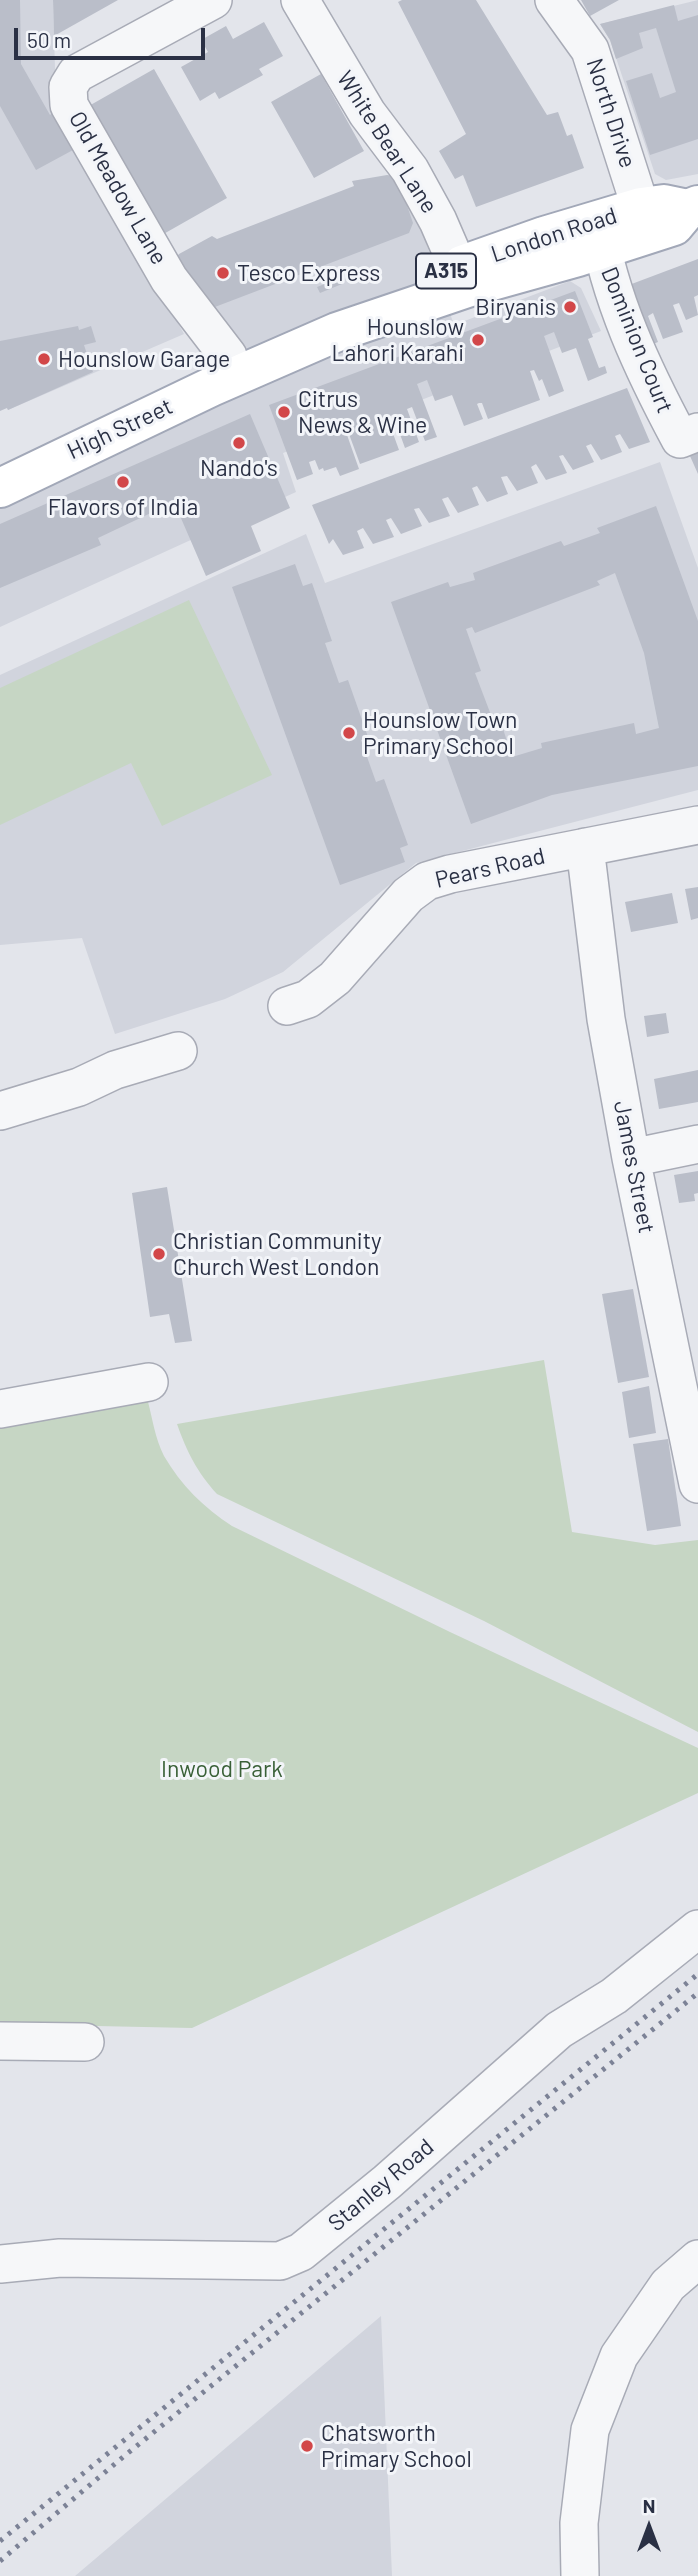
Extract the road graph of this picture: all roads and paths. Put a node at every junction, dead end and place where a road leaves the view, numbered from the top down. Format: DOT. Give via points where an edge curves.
graph roads {
  1 [pos="213,0"];
  2 [pos="299,0"];
  3 [pos="554,0"];
  4 [pos="693,207"];
  5 [pos="645,221"];
  6 [pos="599,234"];
  7 [pos="463,277"];
  8 [pos="235,365"];
  9 [pos="164,398"];
  10 [pos="698,432"];
  11 [pos="0,463"];
  12 [pos="0,488"];
  13 [pos="698,825"];
  14 [pos="585,847"];
  15 [pos="287,1006"];
  16 [pos="178,1051"];
  17 [pos="0,1111"];
  18 [pos="698,1144"];
  19 [pos="631,1158"];
  20 [pos="149,1382"];
  21 [pos="0,1409"];
  22 [pos="698,1484"];
  23 [pos="698,1929"];
  24 [pos="0,2041"];
  25 [pos="85,2042"];
  26 [pos="698,2259"];
  27 [pos="0,2264"];
  28 [pos="580,2576"];
  1 -- 8 [label="street, Old Meadow Lane" via="76,74 68,86 69,105 169,279"];
  2 -- 7 [label="street, White Bear Lane" via="367,113 410,170"];
  3 -- 5 [label="street, North Drive" via="590,50"];
  4 -- 5 [label="main road, London Road / A315" via="674,226"];
  5 -- 6 [label="main road, London Road / A315"];
  6 -- 7 [label="main road, London Road / A315"];
  6 -- 10 [label="street, Dominion Court" via="615,296 648,381 680,439"];
  7 -- 8 [label="main road, London Road / A315" via="332,312"];
  8 -- 9 [label="main road, High Street / A315"];
  9 -- 11 [label="main road, High Street / A315"];
  9 -- 12 [label="main road, High Street / A315"];
  13 -- 14 [label="street, Pears Road"];
  14 -- 15 [label="street, Pears Road" via="427,881 394,909 334,978 308,999"];
  14 -- 19 [label="street, James Street" via="606,1019"];
  16 -- 17 [label="street"];
  18 -- 19 [label="street"];
  19 -- 22 [label="street, James Street"];
  20 -- 21 [label="street"];
  23 -- 27 [label="street, Stanley Road" via="614,1996 559,2030 301,2252 280,2261 60,2258"];
  24 -- 25 [label="street"];
  26 -- 28 [label="street" via="668,2285 619,2356 590,2430 579,2523"];
}
